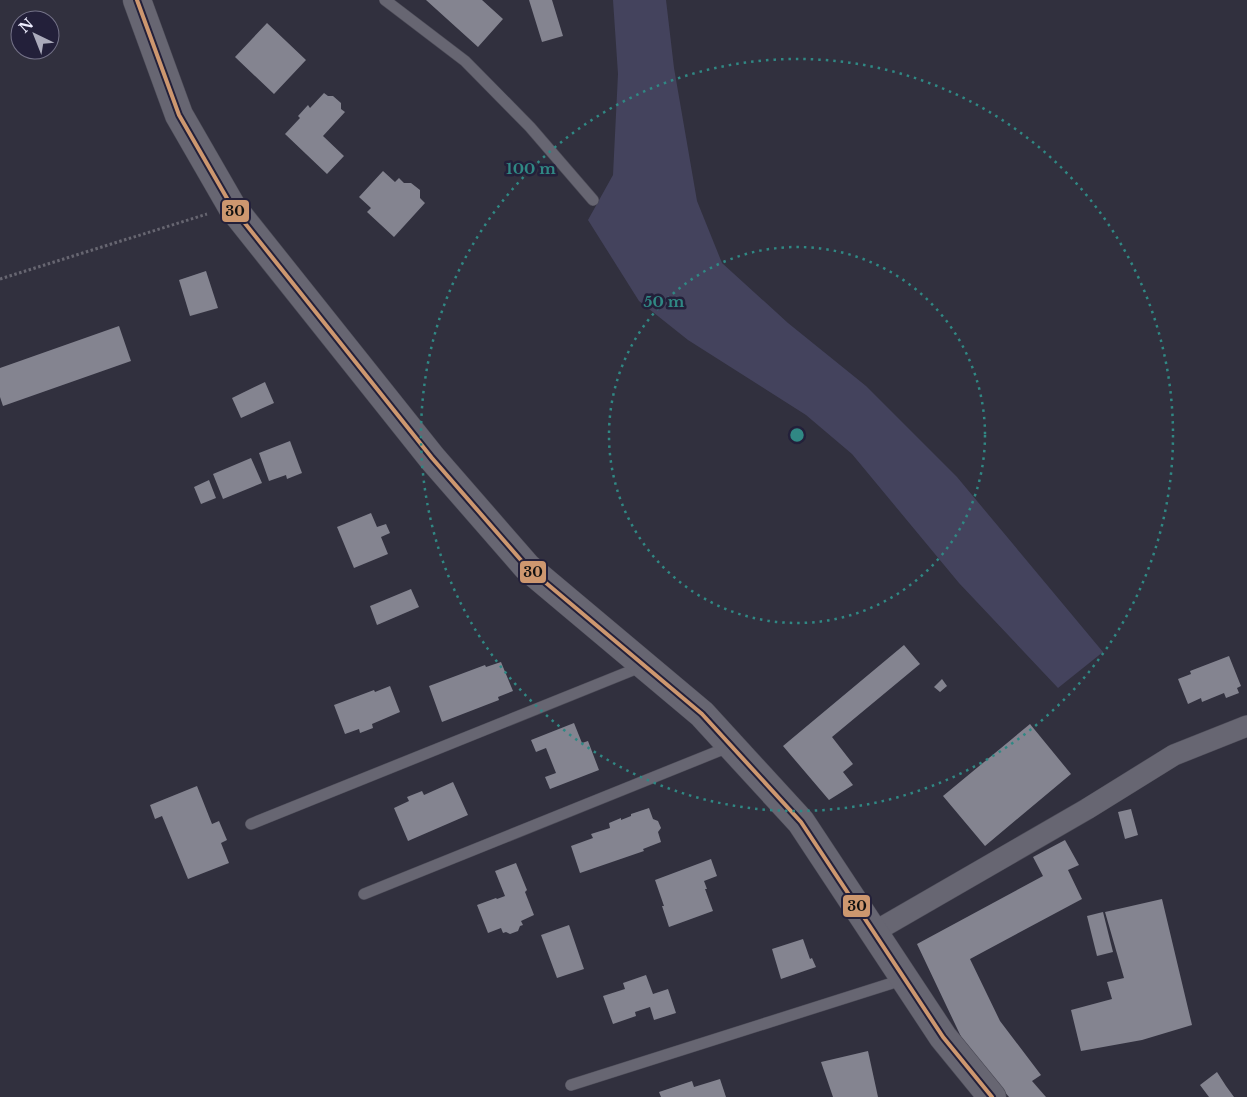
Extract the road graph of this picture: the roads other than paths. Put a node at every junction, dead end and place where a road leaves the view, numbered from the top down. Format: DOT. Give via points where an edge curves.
graph roads {
  1 [pos="137,0"];
  2 [pos="385,0"];
  3 [pos="593,200"];
  4 [pos="644,666"];
  5 [pos="1247,726"];
  6 [pos="731,746"];
  7 [pos="251,824"];
  8 [pos="364,894"];
  9 [pos="874,932"];
  10 [pos="905,979"];
  11 [pos="571,1084"];
  12 [pos="992,1097"];
  1 -- 4 [label="street" via="179,115 232,207 432,458 527,567"];
  2 -- 3 [label="lane" via="465,61 530,127"];
  4 -- 6 [label="street" via="702,714"];
  4 -- 7 [label="lane"];
  5 -- 9 [label="street" via="1174,755"];
  6 -- 8 [label="lane"];
  6 -- 9 [label="street" via="800,822"];
  9 -- 10 [label="street"];
  10 -- 11 [label="lane"];
  10 -- 12 [label="street" via="943,1037"];
}
